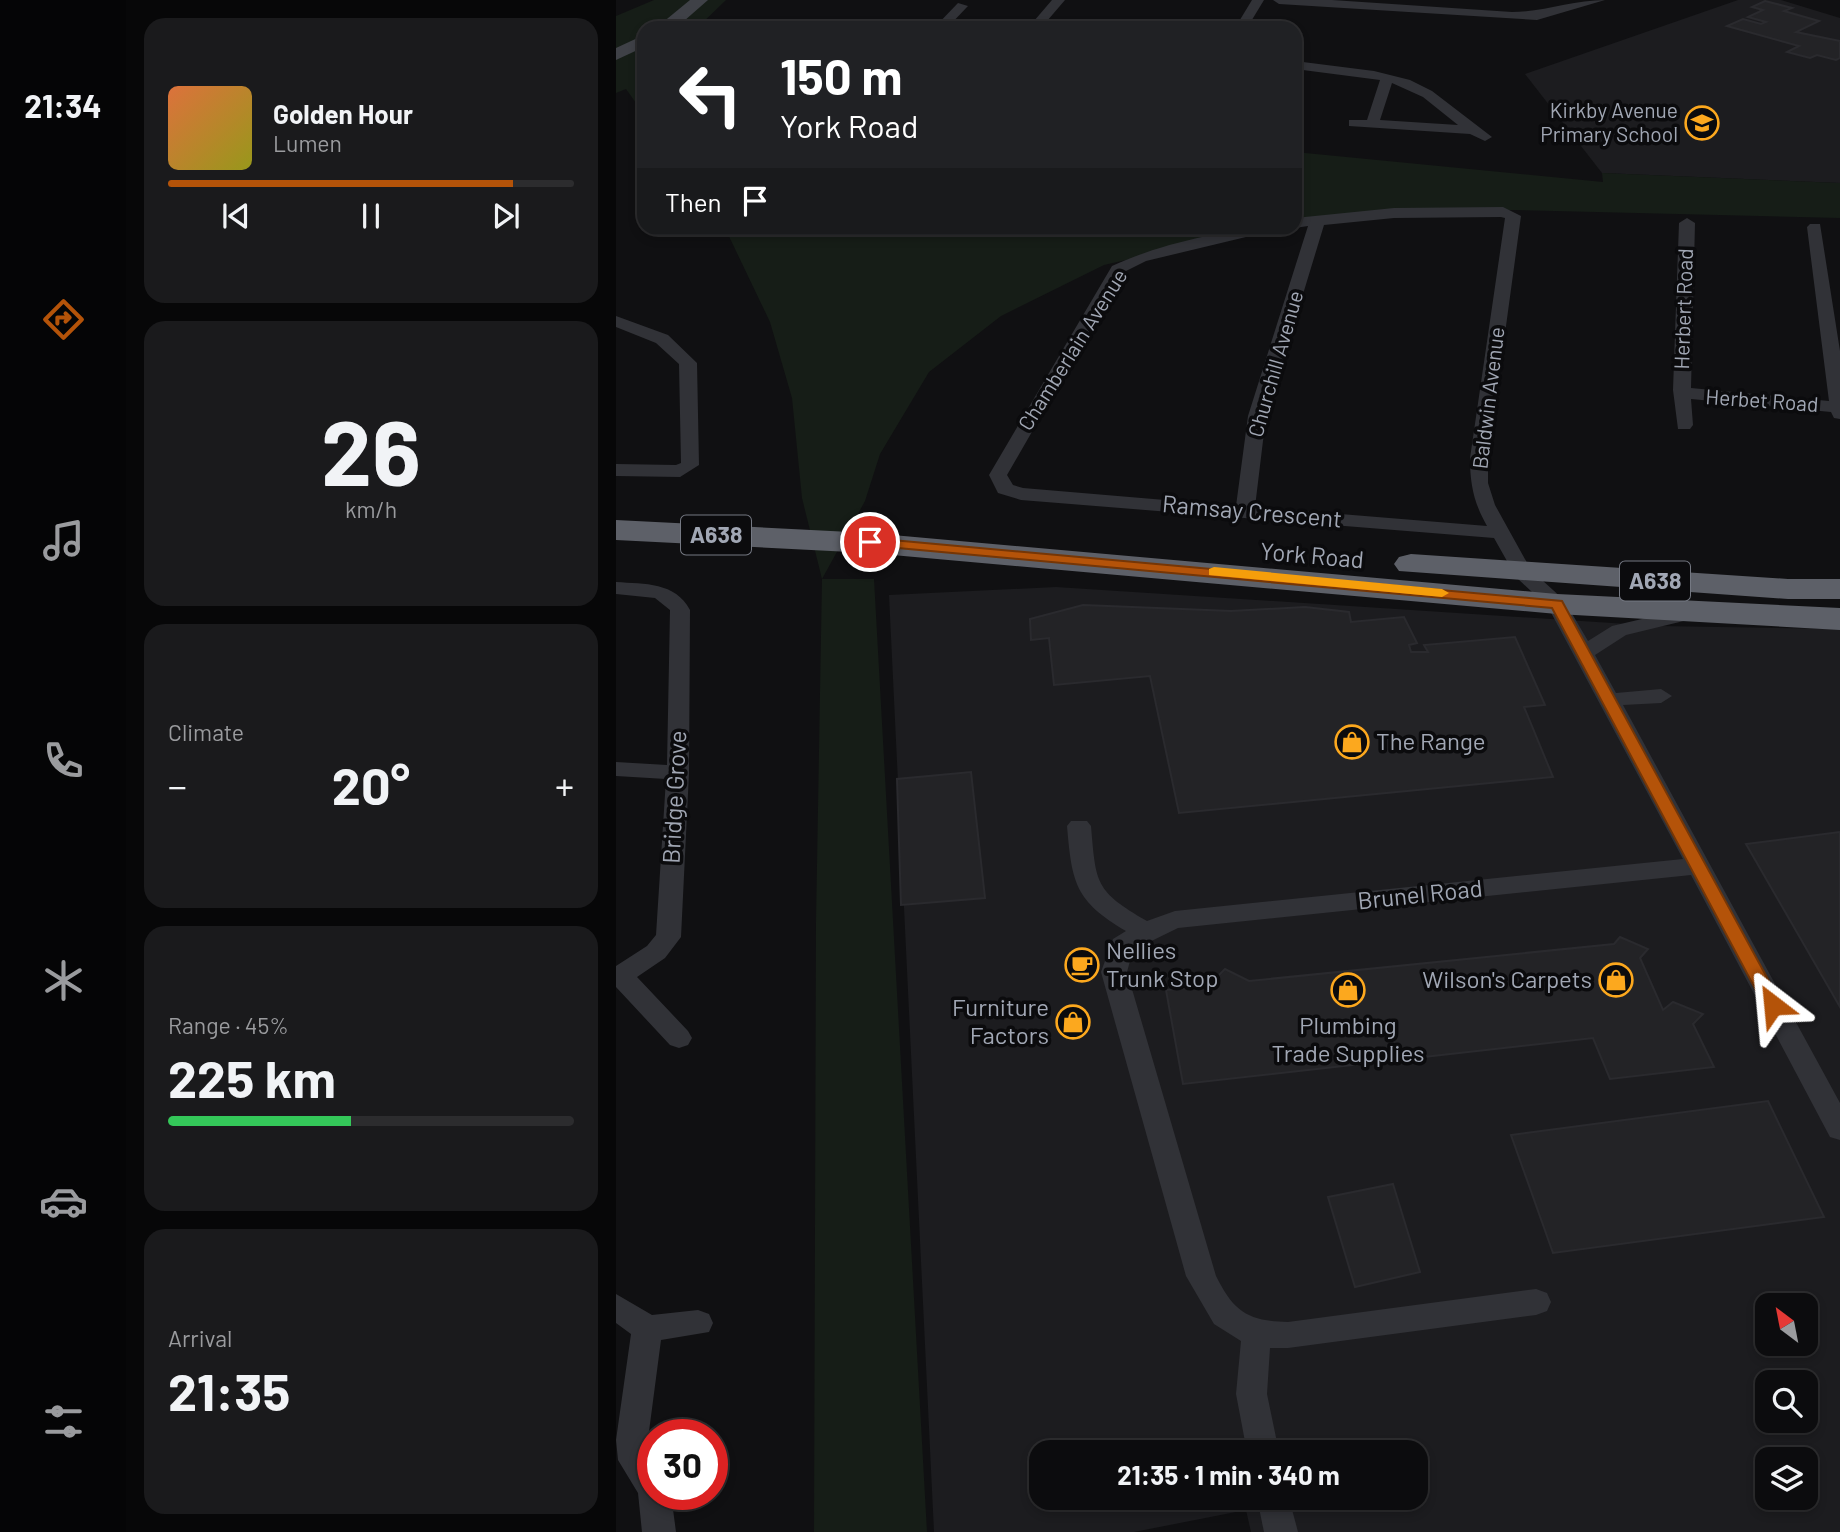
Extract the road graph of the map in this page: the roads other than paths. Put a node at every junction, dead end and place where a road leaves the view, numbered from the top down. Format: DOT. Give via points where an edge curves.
graph roads {
  1 [pos="700,0"];
  2 [pos="1059,0"];
  3 [pos="1258,0"];
  4 [pos="1279,0"];
  5 [pos="1551,0"];
  6 [pos="1599,0"];
  7 [pos="962,6"];
  8 [pos="1560,11"];
  9 [pos="674,21"];
  10 [pos="947,21"];
  11 [pos="1040,21"];
  12 [pos="1245,21"];
  13 [pos="1302,66"];
  14 [pos="1387,79"];
  15 [pos="1354,123"];
  16 [pos="1372,124"];
  17 [pos="1511,214"];
  18 [pos="1318,219"];
  19 [pos="1302,222"];
  20 [pos="1686,223"];
  21 [pos="1815,227"];
  22 [pos="1237,235"];
  23 [pos="1819,253"];
  24 [pos="1840,254"];
  25 [pos="616,321"];
  26 [pos="1685,393"];
  27 [pos="1839,407"];
  28 [pos="1840,414"];
  29 [pos="1684,425"];
  30 [pos="616,470"];
  31 [pos="1004,489"];
  32 [pos="616,511"];
  33 [pos="1245,511"];
  34 [pos="814,529"];
  35 [pos="616,530"];
  36 [pos="869,533"];
  37 [pos="1501,533"];
  38 [pos="1523,573"];
  39 [pos="616,588"];
  40 [pos="1840,589"];
  41 [pos="1557,604"];
  42 [pos="1699,612"];
  43 [pos="1840,619"];
  44 [pos="1583,654"];
  45 [pos="1661,696"];
  46 [pos="1608,700"];
  47 [pos="616,769"];
  48 [pos="678,773"];
  49 [pos="1079,826"];
  50 [pos="1697,866"];
  51 [pos="1145,931"];
  52 [pos="618,977"];
  53 [pos="680,1038"];
  54 [pos="1840,1129"];
  55 [pos="1536,1302"];
  56 [pos="616,1307"];
  57 [pos="698,1323"];
  58 [pos="647,1328"];
  59 [pos="1258,1335"];
  60 [pos="1260,1440"];
  61 [pos="637,1464"];
  62 [pos="657,1510"];
  63 [pos="1276,1510"];
  64 [pos="659,1532"];
  65 [pos="1281,1532"];
  1 -- 9 [label="street"];
  2 -- 11 [label="street"];
  3 -- 12 [label="street"];
  4 -- 8 [label="street" via="1512,16"];
  5 -- 8 [label="street"];
  6 -- 8 [label="street"];
  7 -- 10 [label="street"];
  13 -- 14 [label="street"];
  14 -- 16 [label="street"];
  14 -- 16 [label="street" via="1424,92 1479,134"];
  15 -- 16 [label="street"];
  17 -- 18 [label="street" via="1394,213"];
  17 -- 37 [label="street, Baldwin Avenue" via="1479,458 1482,494"];
  18 -- 19 [label="street"];
  18 -- 33 [label="street, Churchill Avenue" via="1257,416"];
  20 -- 26 [label="street, Herbert Road"];
  21 -- 23 [label="street"];
  22 -- 31 [label="street, Chamberlain Avenue" via="1141,258 1118,269 998,475"];
  23 -- 24 [label="street"];
  23 -- 27 [label="street"];
  25 -- 30 [label="street" via="662,339 688,363 688,469"];
  26 -- 27 [label="street, Herbet Road"];
  26 -- 29 [label="street, Herbert Road"];
  27 -- 28 [label="street"];
  31 -- 33 [label="street, Ramsay Crescent"];
  32 -- 34 [label="highway, York Road / A638"];
  33 -- 37 [label="street, Ramsay Crescent"];
  34 -- 35 [label="highway, York Road / A638"];
  34 -- 36 [label="highway, York Road / A638"];
  36 -- 38 [label="highway, York Road / A638"];
  36 -- 41 [label="highway, York Road / A638"];
  37 -- 38 [label="street, Baldwin Avenue"];
  38 -- 40 [label="highway, York Road / A638"];
  38 -- 41 [label="street, Baldwin Avenue"];
  39 -- 48 [label="street, Bridge Grove" via="668,595 677,601"];
  41 -- 42 [label="highway, York Road / A638"];
  41 -- 44 [label="street"];
  42 -- 43 [label="highway, York Road / A638"];
  42 -- 44 [label="street" via="1619,629"];
  44 -- 46 [label="street"];
  45 -- 46 [label="street"];
  46 -- 50 [label="street"];
  47 -- 48 [label="street"];
  48 -- 52 [label="street, Bridge Grove" via="668,937 656,952"];
  49 -- 51 [label="street" via="1087,890"];
  50 -- 51 [label="street, Brunel Road" via="1175,920"];
  50 -- 54 [label="street"];
  51 -- 59 [label="street, Brunel Road" via="1122,945 1114,972 1201,1276 1215,1306 1232,1322"];
  52 -- 53 [label="street"];
  55 -- 59 [label="street" via="1288,1335"];
  56 -- 58 [label="street"];
  57 -- 58 [label="street"];
  58 -- 61 [label="street" via="632,1439"];
  59 -- 60 [label="street" via="1249,1367"];
  62 -- 64 [label="street"];
  63 -- 65 [label="street"];
}
